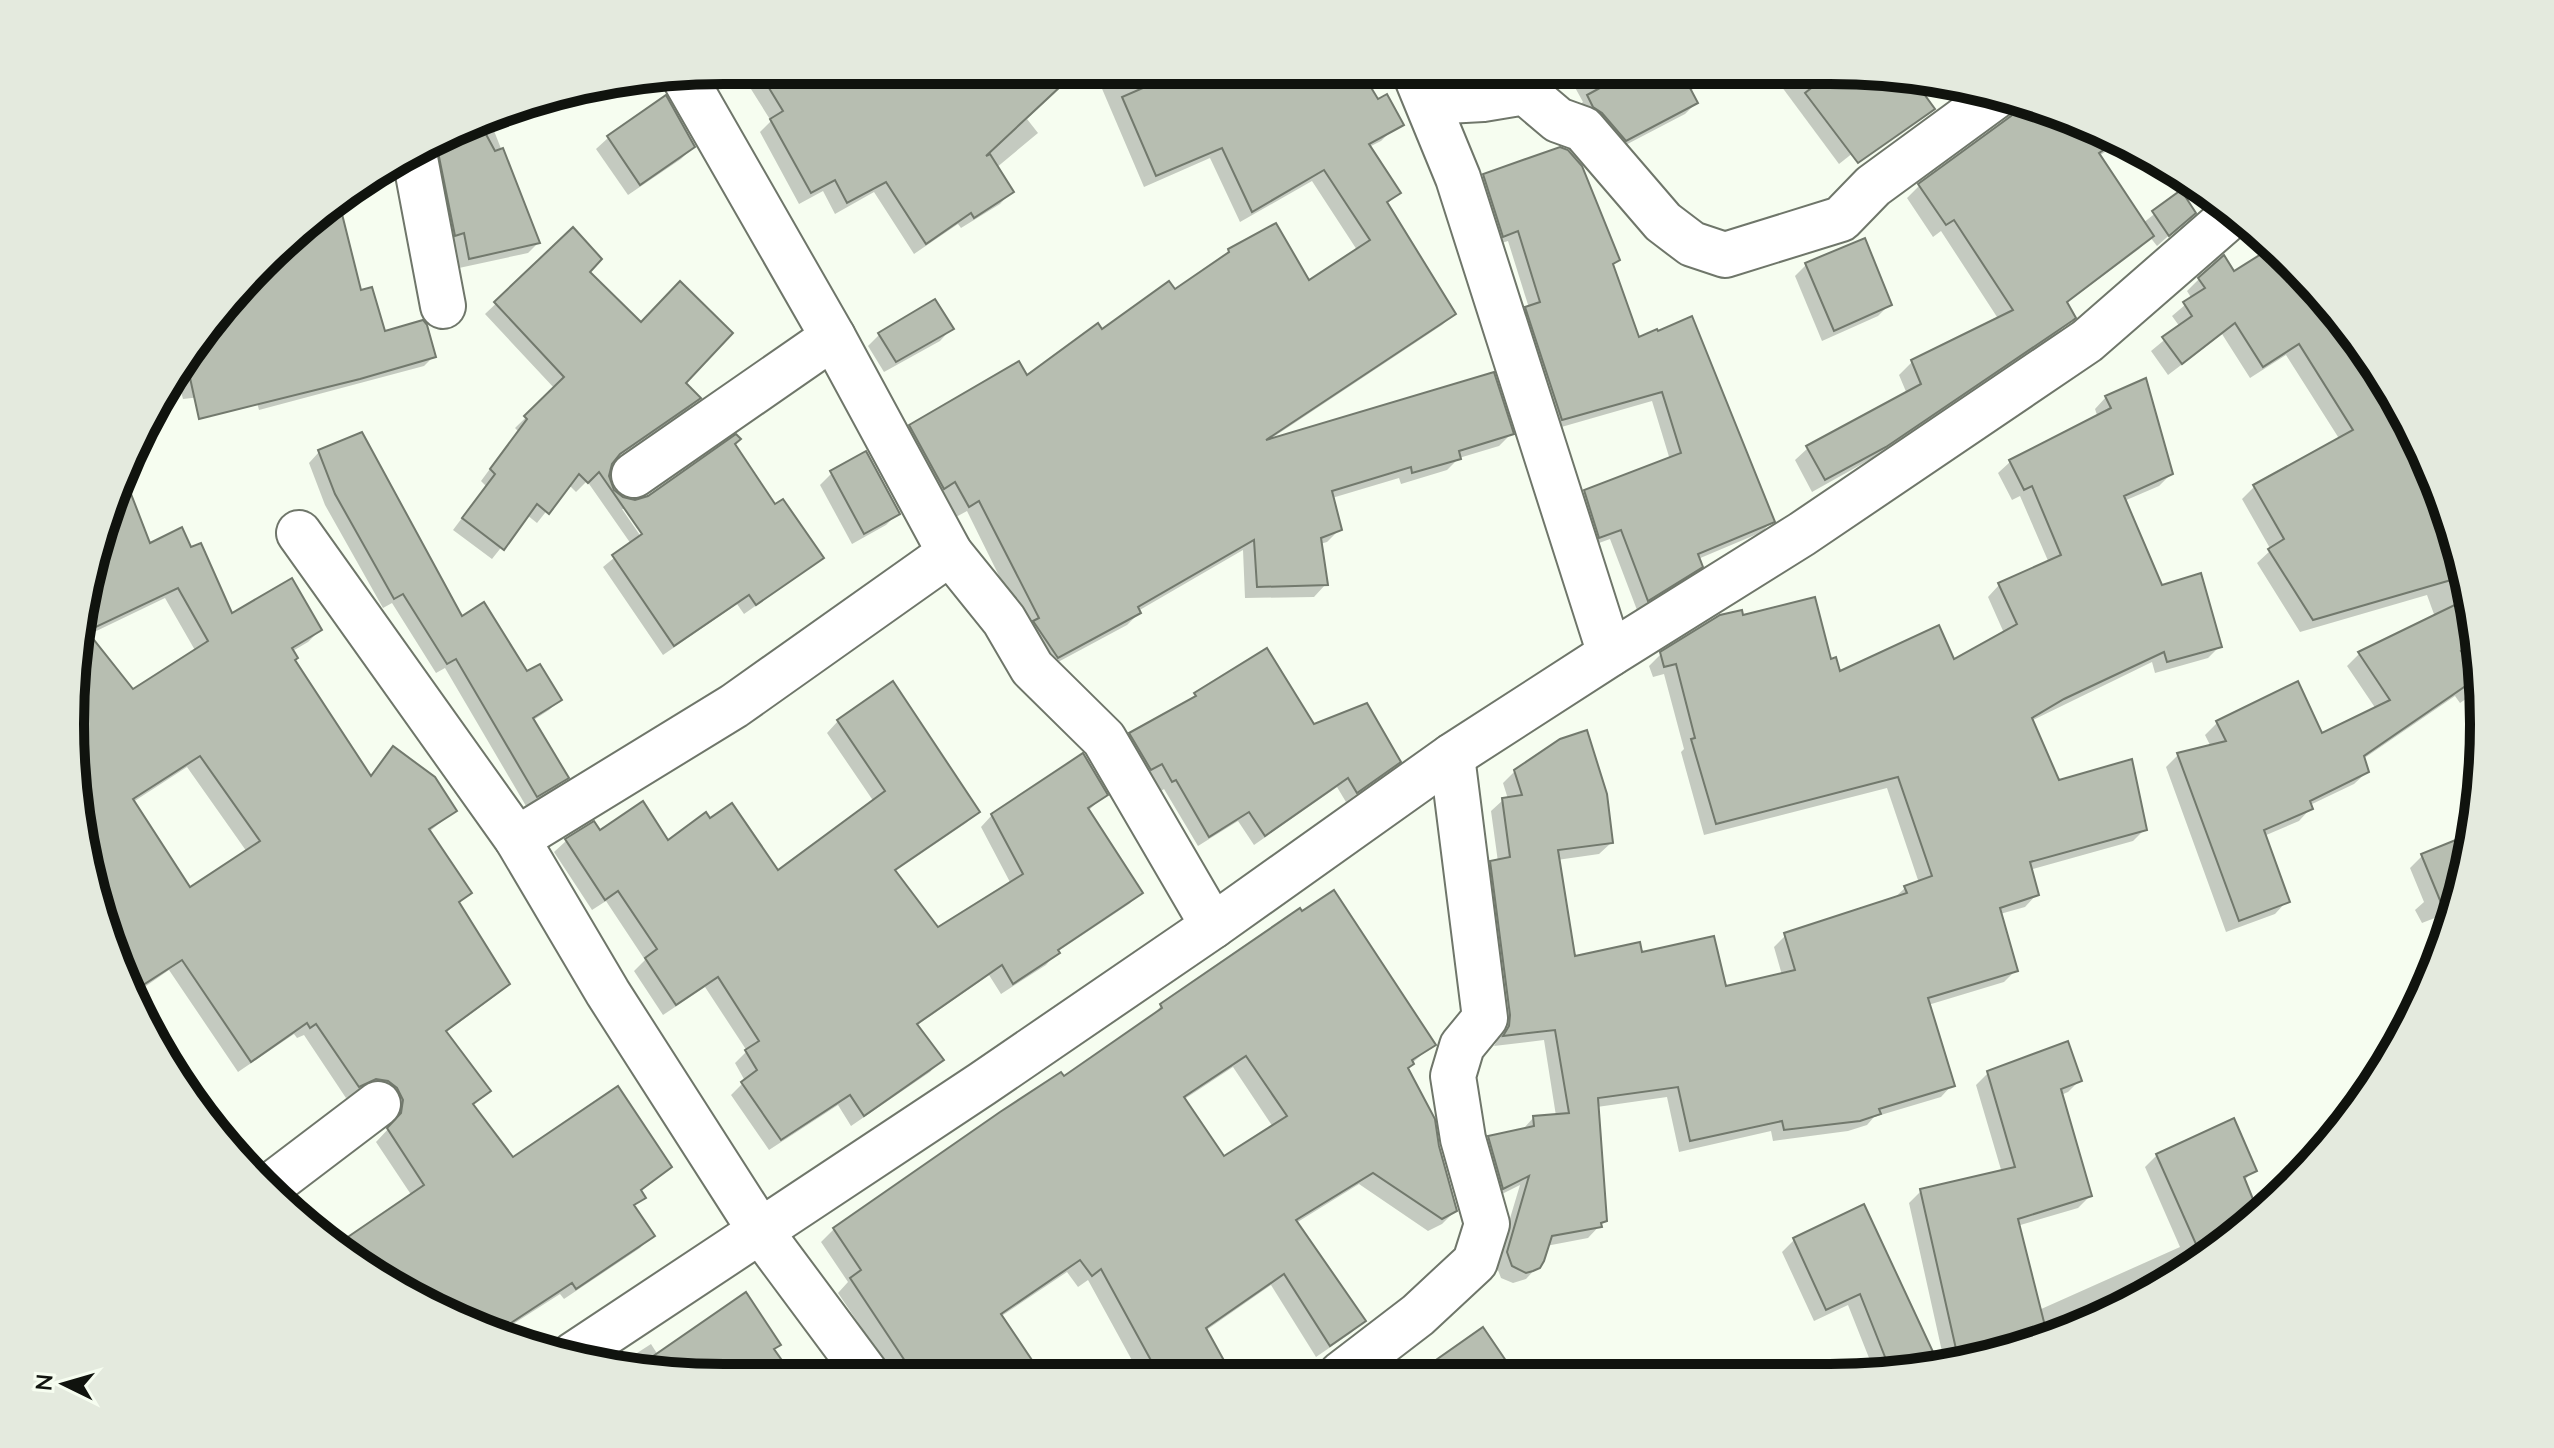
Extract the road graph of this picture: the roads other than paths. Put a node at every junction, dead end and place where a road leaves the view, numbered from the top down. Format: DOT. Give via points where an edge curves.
graph roads {
  1 [pos="688,85"];
  2 [pos="1421,86"];
  3 [pos="1986,104"];
  4 [pos="416,163"];
  5 [pos="2225,221"];
  6 [pos="443,306"];
  7 [pos="833,337"];
  8 [pos="634,475"];
  9 [pos="299,533"];
  10 [pos="950,553"];
  11 [pos="1610,654"];
  12 [pos="1452,756"];
  13 [pos="517,839"];
  14 [pos="1213,926"];
  15 [pos="378,1104"];
  16 [pos="276,1181"];
  17 [pos="761,1232"];
  18 [pos="583,1348"];
  19 [pos="859,1364"];
  20 [pos="1354,1364"];
  1 -- 7 [label="street"];
  2 -- 3 [label="street" via="1483,99 1525,92 1558,120 1583,129 1663,222 1692,244 1725,255 1841,219 1873,186"];
  2 -- 11 [label="street" via="1458,178"];
  4 -- 6 [label="street"];
  5 -- 11 [label="street" via="2087,341 1802,534"];
  7 -- 8 [label="street"];
  7 -- 10 [label="street"];
  9 -- 13 [label="street"];
  10 -- 13 [label="street" via="734,706"];
  10 -- 14 [label="street" via="1004,620 1032,668 1104,739"];
  11 -- 12 [label="street"];
  12 -- 14 [label="street"];
  12 -- 20 [label="street" via="1485,1018 1462,1046 1453,1076 1463,1139 1487,1224 1475,1262"];
  13 -- 17 [label="street"];
  14 -- 17 [label="street"];
  15 -- 16 [label="street"];
  17 -- 18 [label="street"];
  17 -- 19 [label="street"];
}
